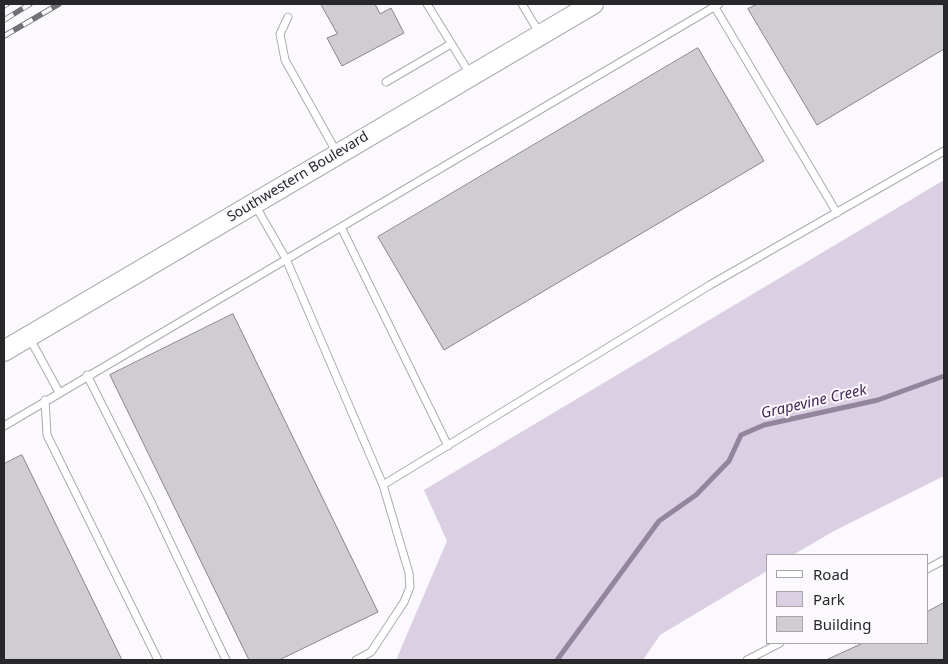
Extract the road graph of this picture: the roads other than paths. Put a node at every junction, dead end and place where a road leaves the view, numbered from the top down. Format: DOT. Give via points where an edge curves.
graph roads {
  1 [pos="427,4"];
  2 [pos="522,4"];
  3 [pos="593,4"];
  4 [pos="716,5"];
  5 [pos="288,17"];
  6 [pos="540,34"];
  7 [pos="451,44"];
  8 [pos="470,75"];
  9 [pos="386,82"];
  10 [pos="944,151"];
  11 [pos="337,154"];
  12 [pos="254,203"];
  13 [pos="837,212"];
  14 [pos="341,227"];
  15 [pos="286,259"];
  16 [pos="28,337"];
  17 [pos="4,351"];
  18 [pos="87,375"];
  19 [pos="58,392"];
  20 [pos="45,400"];
  21 [pos="4,426"];
  22 [pos="448,446"];
  23 [pos="383,485"];
  24 [pos="944,560"];
  25 [pos="928,568"];
  26 [pos="778,644"];
  27 [pos="158,660"];
  28 [pos="226,660"];
  29 [pos="356,660"];
  30 [pos="747,660"];
  1 -- 7 [label="lane"];
  2 -- 6 [label="lane"];
  3 -- 6 [label="street, Southwestern Boulevard"];
  4 -- 13 [label="lane"];
  4 -- 14 [label="lane"];
  5 -- 11 [label="lane" via="280,34 285,60"];
  6 -- 8 [label="street, Southwestern Boulevard"];
  7 -- 8 [label="lane"];
  7 -- 9 [label="lane"];
  8 -- 11 [label="street, Southwestern Boulevard"];
  10 -- 13 [label="lane"];
  11 -- 12 [label="street, Southwestern Boulevard"];
  12 -- 15 [label="lane"];
  12 -- 16 [label="street, Southwestern Boulevard"];
  13 -- 22 [label="lane" via="710,285"];
  14 -- 15 [label="lane"];
  14 -- 22 [label="lane"];
  15 -- 18 [label="lane"];
  15 -- 23 [label="lane"];
  16 -- 17 [label="street, Southwestern Boulevard"];
  16 -- 19 [label="lane"];
  18 -- 19 [label="lane"];
  18 -- 28 [label="lane"];
  19 -- 20 [label="lane"];
  20 -- 21 [label="lane"];
  20 -- 27 [label="lane" via="47,435"];
  22 -- 23 [label="lane"];
  23 -- 29 [label="lane" via="410,587 404,602 371,652"];
  24 -- 25 [label="lane"];
  26 -- 30 [label="lane"];
}
